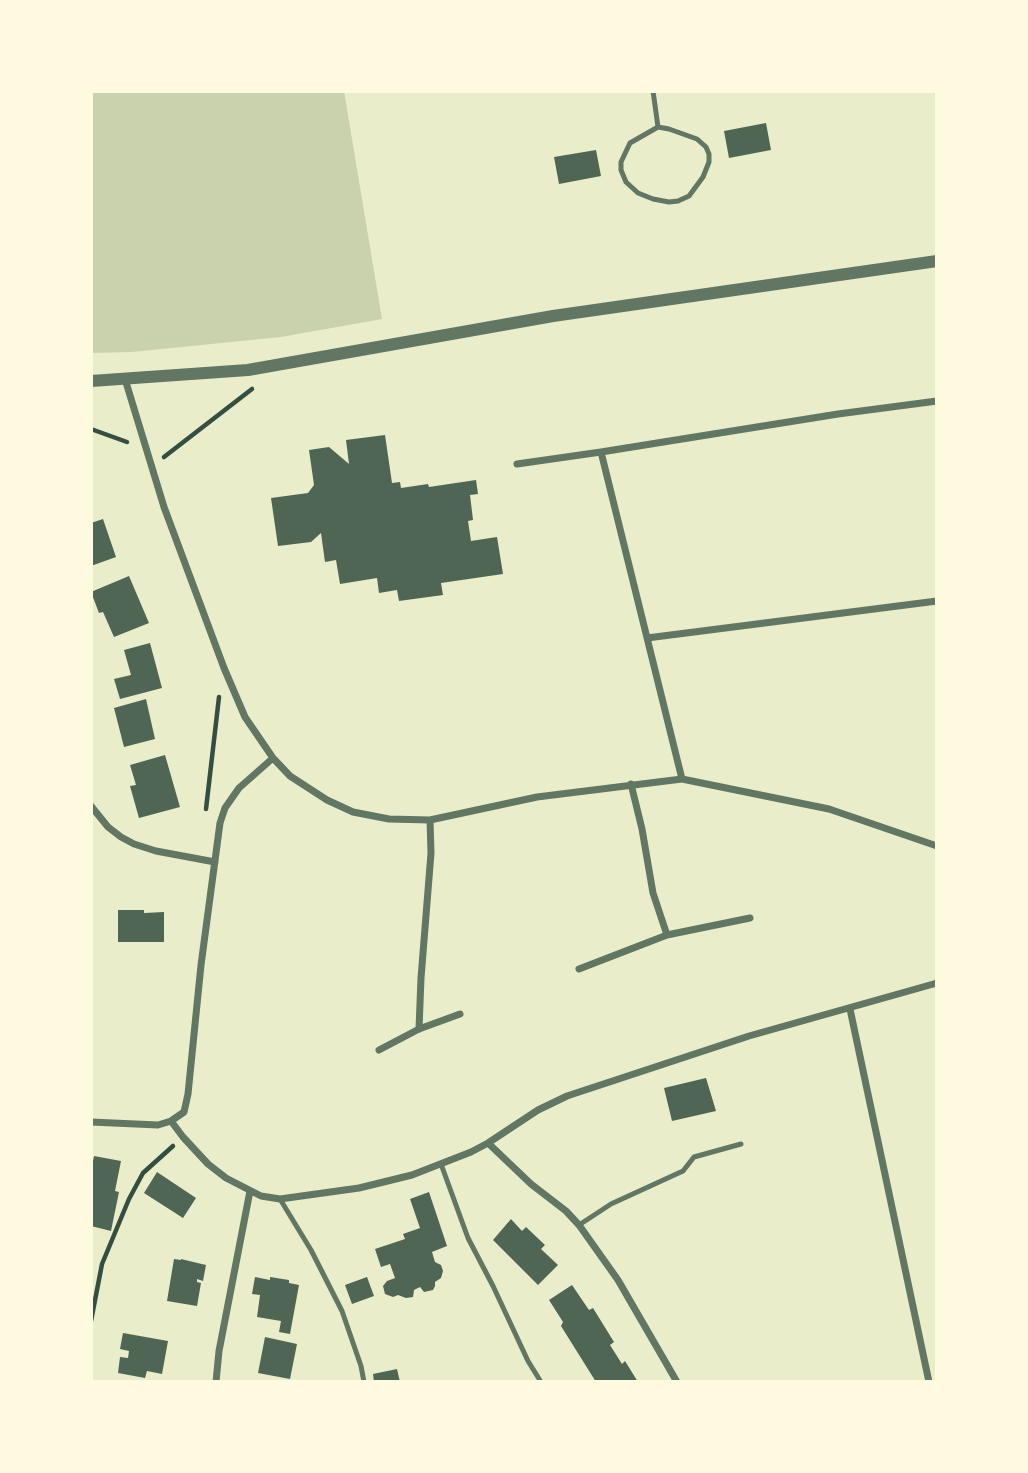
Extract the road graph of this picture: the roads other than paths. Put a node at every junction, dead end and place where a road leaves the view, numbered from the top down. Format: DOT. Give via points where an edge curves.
graph roads {
  1 [pos="653,91"];
  2 [pos="658,127"];
  3 [pos="937,261"];
  4 [pos="125,379"];
  5 [pos="91,381"];
  6 [pos="937,401"];
  7 [pos="601,452"];
  8 [pos="517,464"];
  9 [pos="937,601"];
  10 [pos="647,638"];
  11 [pos="273,758"];
  12 [pos="682,779"];
  13 [pos="631,784"];
  14 [pos="91,805"];
  15 [pos="430,820"];
  16 [pos="937,846"];
  17 [pos="215,862"];
  18 [pos="750,918"];
  19 [pos="667,935"];
  20 [pos="579,968"];
  21 [pos="937,983"];
  22 [pos="850,1009"];
  23 [pos="460,1014"];
  24 [pos="419,1029"];
  25 [pos="379,1050"];
  26 [pos="171,1121"];
  27 [pos="91,1122"];
  28 [pos="488,1143"];
  29 [pos="741,1144"];
  30 [pos="441,1164"];
  31 [pos="250,1191"];
  32 [pos="280,1199"];
  33 [pos="579,1225"];
  34 [pos="216,1382"];
  35 [pos="364,1382"];
  36 [pos="541,1382"];
  37 [pos="677,1382"];
  38 [pos="929,1382"];
  1 -- 2 [label="lane"];
  2 -- 2 [label="lane" via="697,139 709,154 703,177 689,196 678,201 638,193 621,170 630,143"];
  3 -- 4 [label="street" via="554,316 248,370"];
  4 -- 5 [label="street"];
  4 -- 11 [label="street" via="164,507 224,668 245,717"];
  6 -- 7 [label="street"];
  7 -- 8 [label="street"];
  7 -- 10 [label="street"];
  9 -- 10 [label="street"];
  10 -- 12 [label="street"];
  11 -- 15 [label="street" via="303,786 353,812"];
  11 -- 17 [label="street" via="239,788 225,808"];
  12 -- 13 [label="street"];
  12 -- 16 [label="street" via="829,809"];
  13 -- 15 [label="street" via="537,797"];
  13 -- 19 [label="street" via="653,893"];
  14 -- 17 [label="street" via="108,827 134,844"];
  15 -- 24 [label="street"];
  17 -- 26 [label="street" via="188,1094 184,1112"];
  18 -- 19 [label="street"];
  19 -- 20 [label="street"];
  21 -- 22 [label="street"];
  22 -- 28 [label="street" via="749,1036 567,1096"];
  22 -- 38 [label="street"];
  23 -- 24 [label="street"];
  24 -- 25 [label="street"];
  26 -- 27 [label="street" via="158,1125"];
  26 -- 31 [label="street" via="208,1164"];
  28 -- 30 [label="street"];
  28 -- 33 [label="street"];
  29 -- 33 [label="lane" via="694,1157 682,1171 611,1204"];
  30 -- 32 [label="street" via="359,1188"];
  30 -- 36 [label="lane" via="468,1238"];
  31 -- 32 [label="street"];
  31 -- 34 [label="street"];
  32 -- 35 [label="lane" via="342,1311"];
  33 -- 37 [label="street" via="618,1280"];
}
